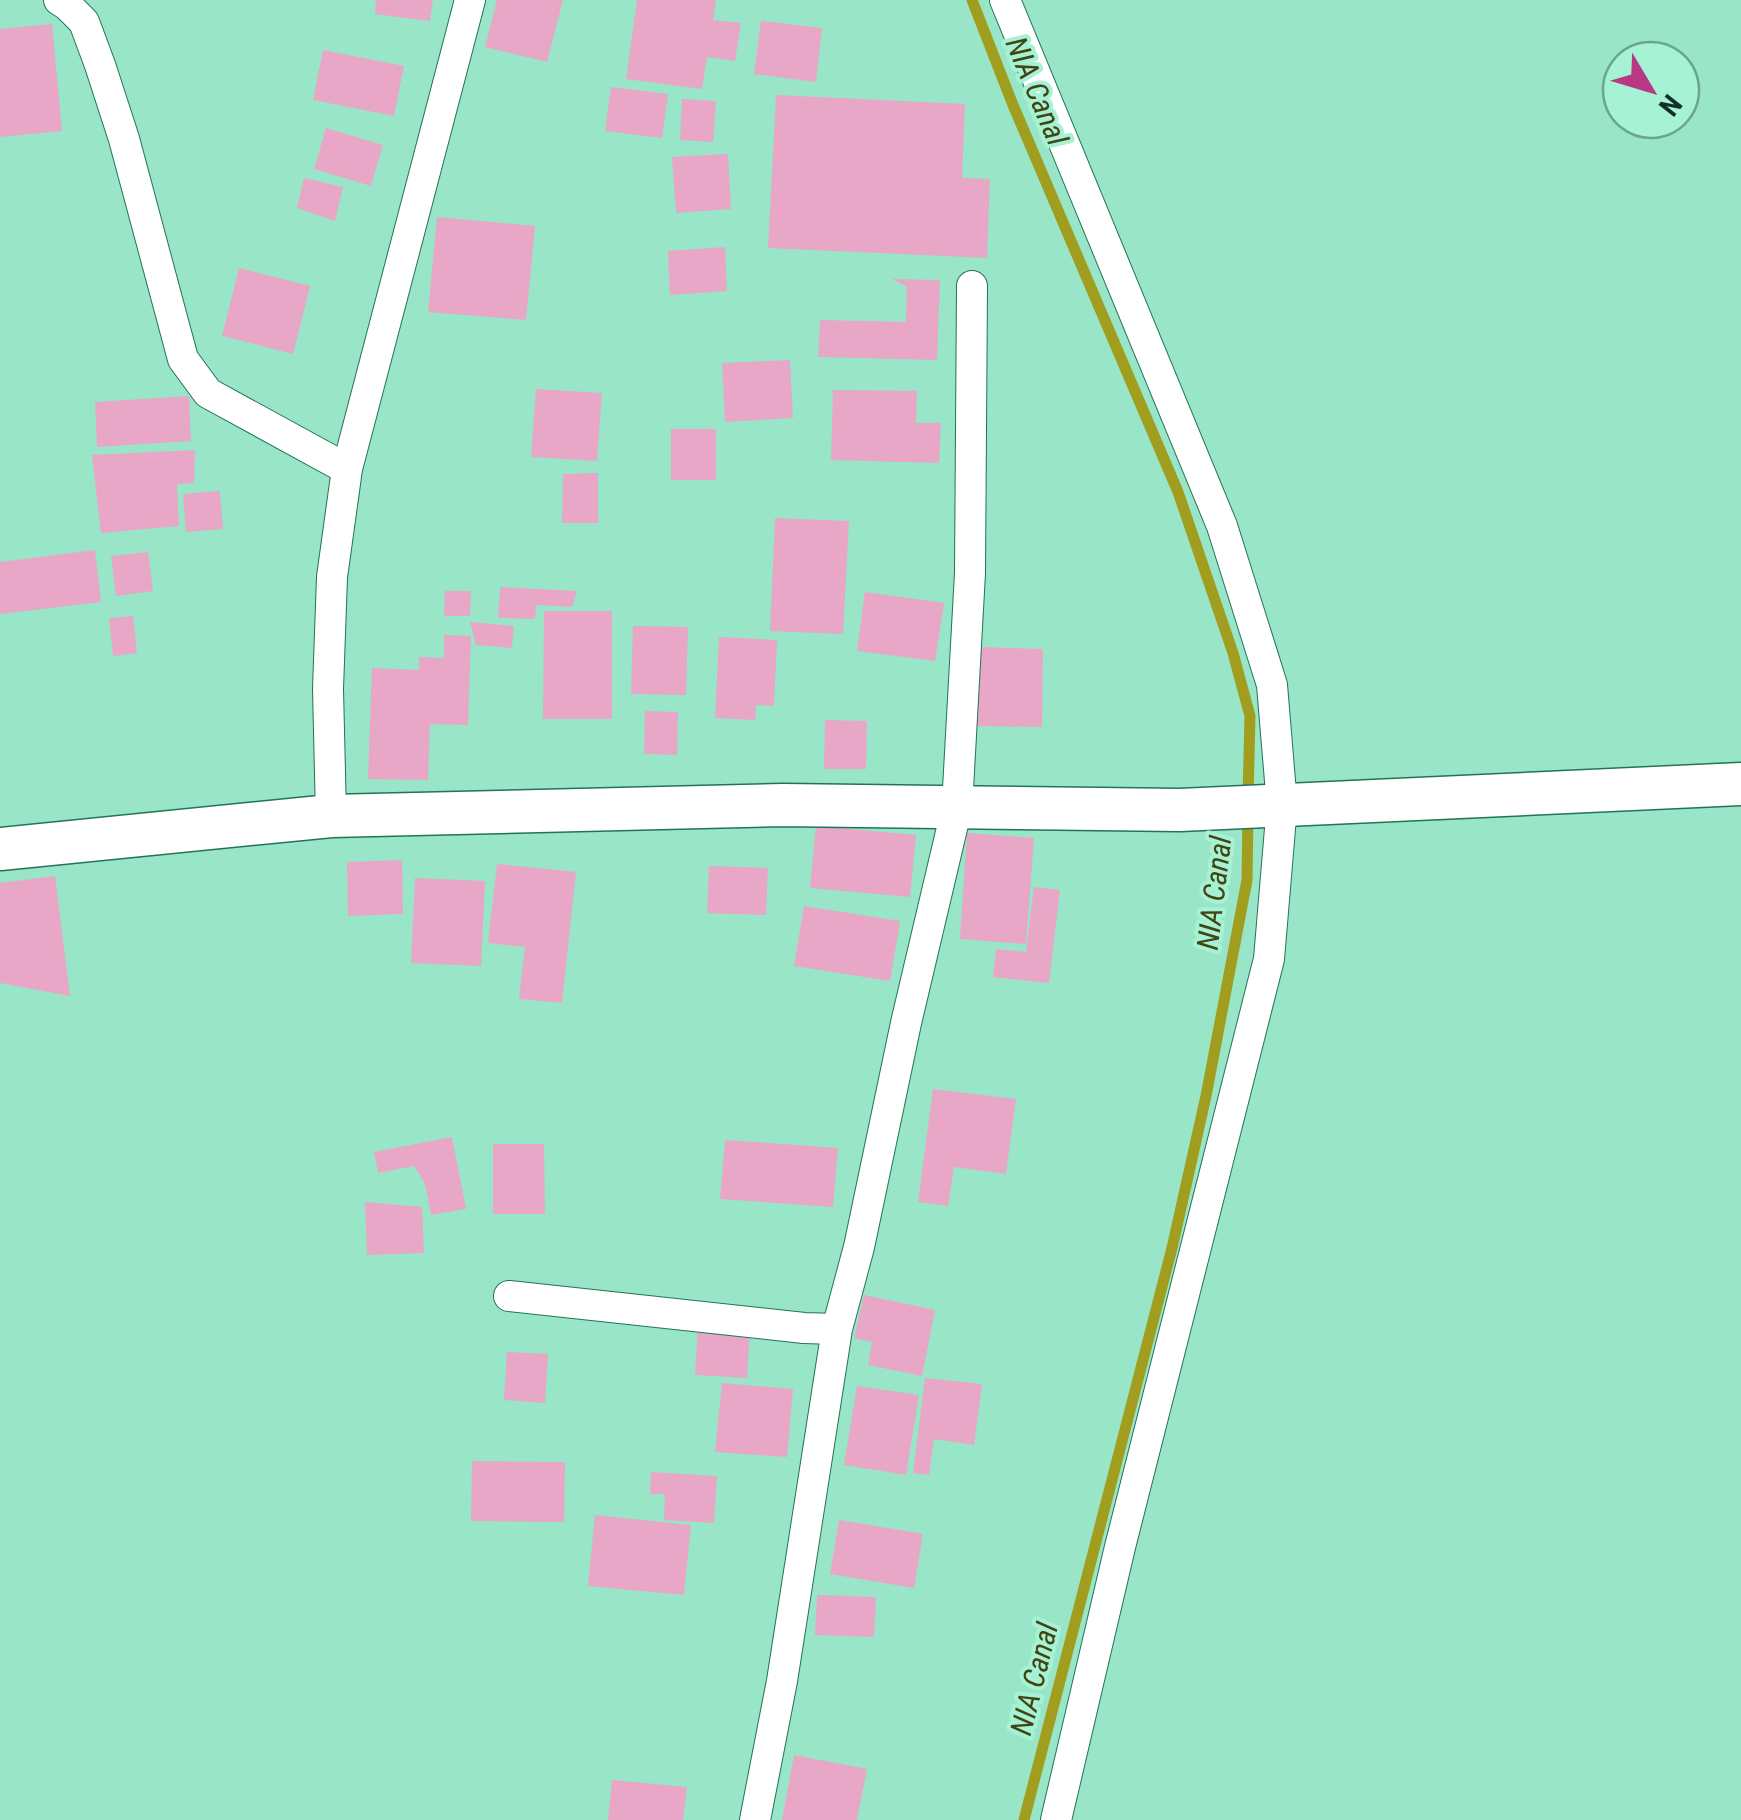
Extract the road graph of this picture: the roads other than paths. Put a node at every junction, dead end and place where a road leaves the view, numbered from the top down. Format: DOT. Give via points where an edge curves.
graph roads {
  1 [pos="59,0"];
  2 [pos="470,0"];
  3 [pos="1006,0"];
  4 [pos="972,286"];
  5 [pos="346,469"];
  6 [pos="1741,784"];
  7 [pos="1282,805"];
  8 [pos="957,807"];
  9 [pos="331,816"];
  10 [pos="0,848"];
  11 [pos="508,1296"];
  12 [pos="836,1329"];
  13 [pos="755,1820"];
  14 [pos="1056,1820"];
  1 -- 5 [label="street" via="84,22 100,64 183,358 208,393"];
  2 -- 5 [label="street"];
  3 -- 7 [label="street" via="1222,526 1272,685"];
  4 -- 8 [label="street" via="970,573"];
  5 -- 9 [label="street" via="332,578"];
  6 -- 7 [label="main road"];
  7 -- 8 [label="main road"];
  7 -- 14 [label="street" via="1269,960"];
  8 -- 9 [label="main road"];
  8 -- 12 [label="street"];
  9 -- 10 [label="main road"];
  11 -- 12 [label="street"];
  12 -- 13 [label="street"];
}
